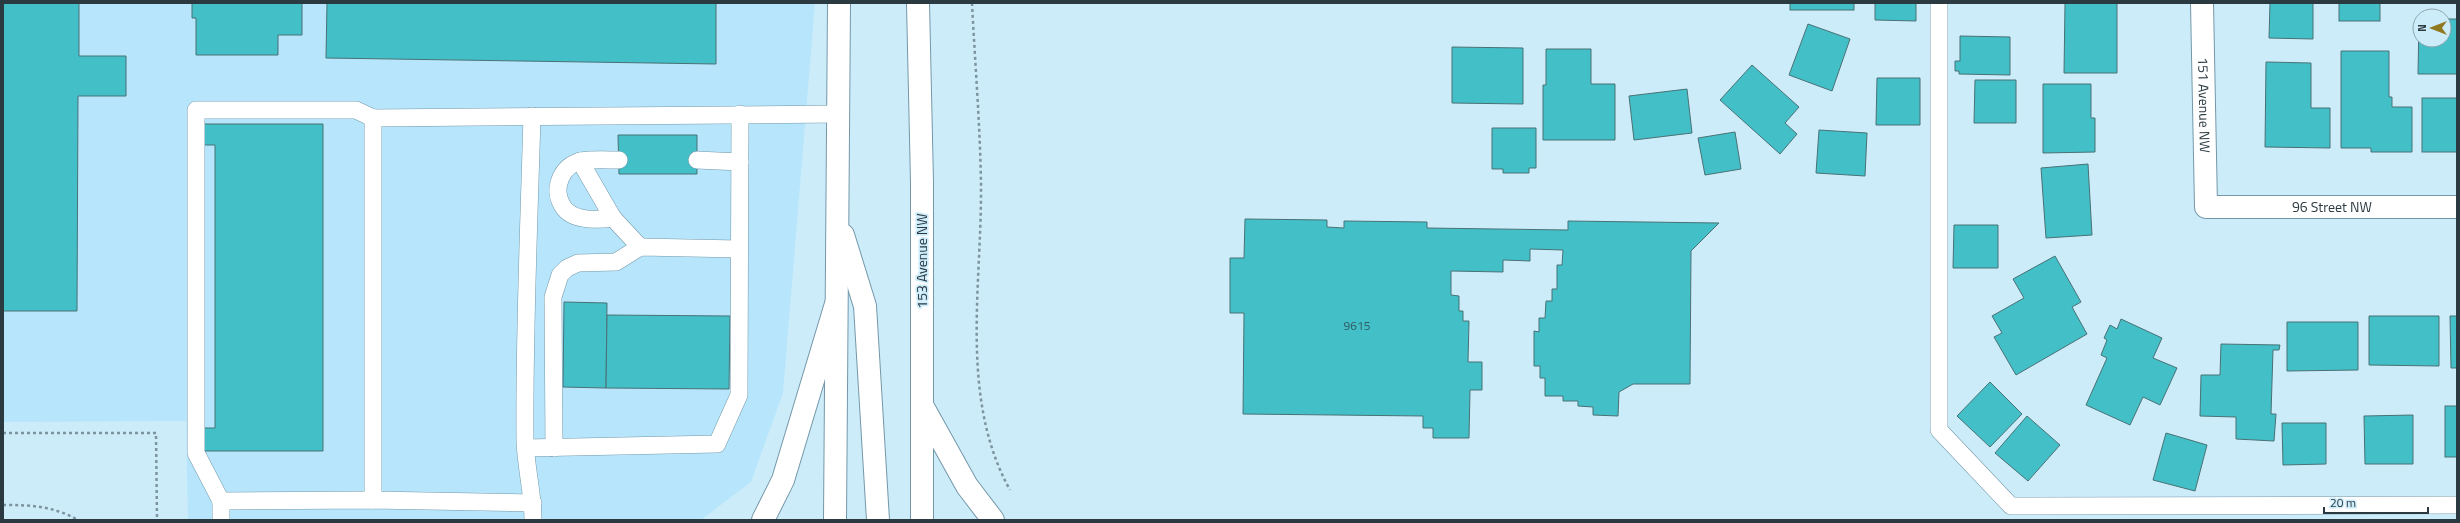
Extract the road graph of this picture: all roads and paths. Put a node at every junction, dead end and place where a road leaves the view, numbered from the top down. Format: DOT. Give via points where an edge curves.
graph roads {
  1 [pos="839,3"];
  2 [pos="918,3"];
  3 [pos="972,3"];
  4 [pos="1939,3"];
  5 [pos="2202,3"];
  6 [pos="740,114"];
  7 [pos="838,114"];
  8 [pos="532,116"];
  9 [pos="373,118"];
  10 [pos="618,160"];
  11 [pos="697,160"];
  12 [pos="580,161"];
  13 [pos="740,162"];
  14 [pos="2206,207"];
  15 [pos="2457,207"];
  16 [pos="837,215"];
  17 [pos="613,218"];
  18 [pos="640,247"];
  19 [pos="739,249"];
  20 [pos="836,304"];
  21 [pos="922,406"];
  22 [pos="3,433"];
  23 [pos="526,448"];
  24 [pos="554,448"];
  25 [pos="1000,473"];
  26 [pos="373,500"];
  27 [pos="221,501"];
  28 [pos="533,503"];
  29 [pos="3,505"];
  30 [pos="2457,505"];
  31 [pos="78,520"];
  32 [pos="157,520"];
  33 [pos="221,520"];
  34 [pos="533,520"];
  35 [pos="763,520"];
  36 [pos="835,520"];
  37 [pos="878,520"];
  38 [pos="922,520"];
  39 [pos="993,520"];
  1 -- 7 [label="main road"];
  2 -- 21 [label="main road, 153 Avenue NW" via="922,183"];
  3 -- 25 [label="path" via="981,185 978,353 980,384 990,444"];
  4 -- 30 [label="lane" via="1939,430 2011,506"];
  5 -- 14 [label="main road, 151 Avenue NW"];
  6 -- 7 [label="lane"];
  6 -- 8 [label="lane"];
  6 -- 13 [label="lane"];
  7 -- 16 [label="main road"];
  8 -- 9 [label="lane"];
  8 -- 23 [label="lane"];
  9 -- 26 [label="lane"];
  9 -- 27 [label="lane" via="356,110 196,110 196,452"];
  10 -- 12 [label="lane"];
  11 -- 13 [label="lane"];
  12 -- 17 [label="lane"];
  12 -- 17 [label="lane" via="562,173 558,183 562,206 570,213 586,219"];
  13 -- 19 [label="lane"];
  14 -- 15 [label="main road, 96 Street NW"];
  16 -- 20 [label="main road"];
  16 -- 37 [label="main road" via="865,306"];
  17 -- 18 [label="lane"];
  18 -- 19 [label="lane"];
  18 -- 24 [label="lane" via="616,262 578,263 567,268 558,280 553,297"];
  19 -- 24 [label="lane" via="739,395 717,444"];
  20 -- 35 [label="main road" via="783,480"];
  20 -- 36 [label="main road"];
  21 -- 38 [label="main road, 153 Avenue NW"];
  21 -- 39 [label="main road" via="967,486"];
  22 -- 32 [label="path" via="156,433"];
  23 -- 24 [label="lane"];
  23 -- 28 [label="lane"];
  26 -- 27 [label="lane"];
  26 -- 28 [label="lane"];
  27 -- 33 [label="lane"];
  28 -- 34 [label="lane"];
  29 -- 31 [label="path" via="41,505 63,511"];
}
